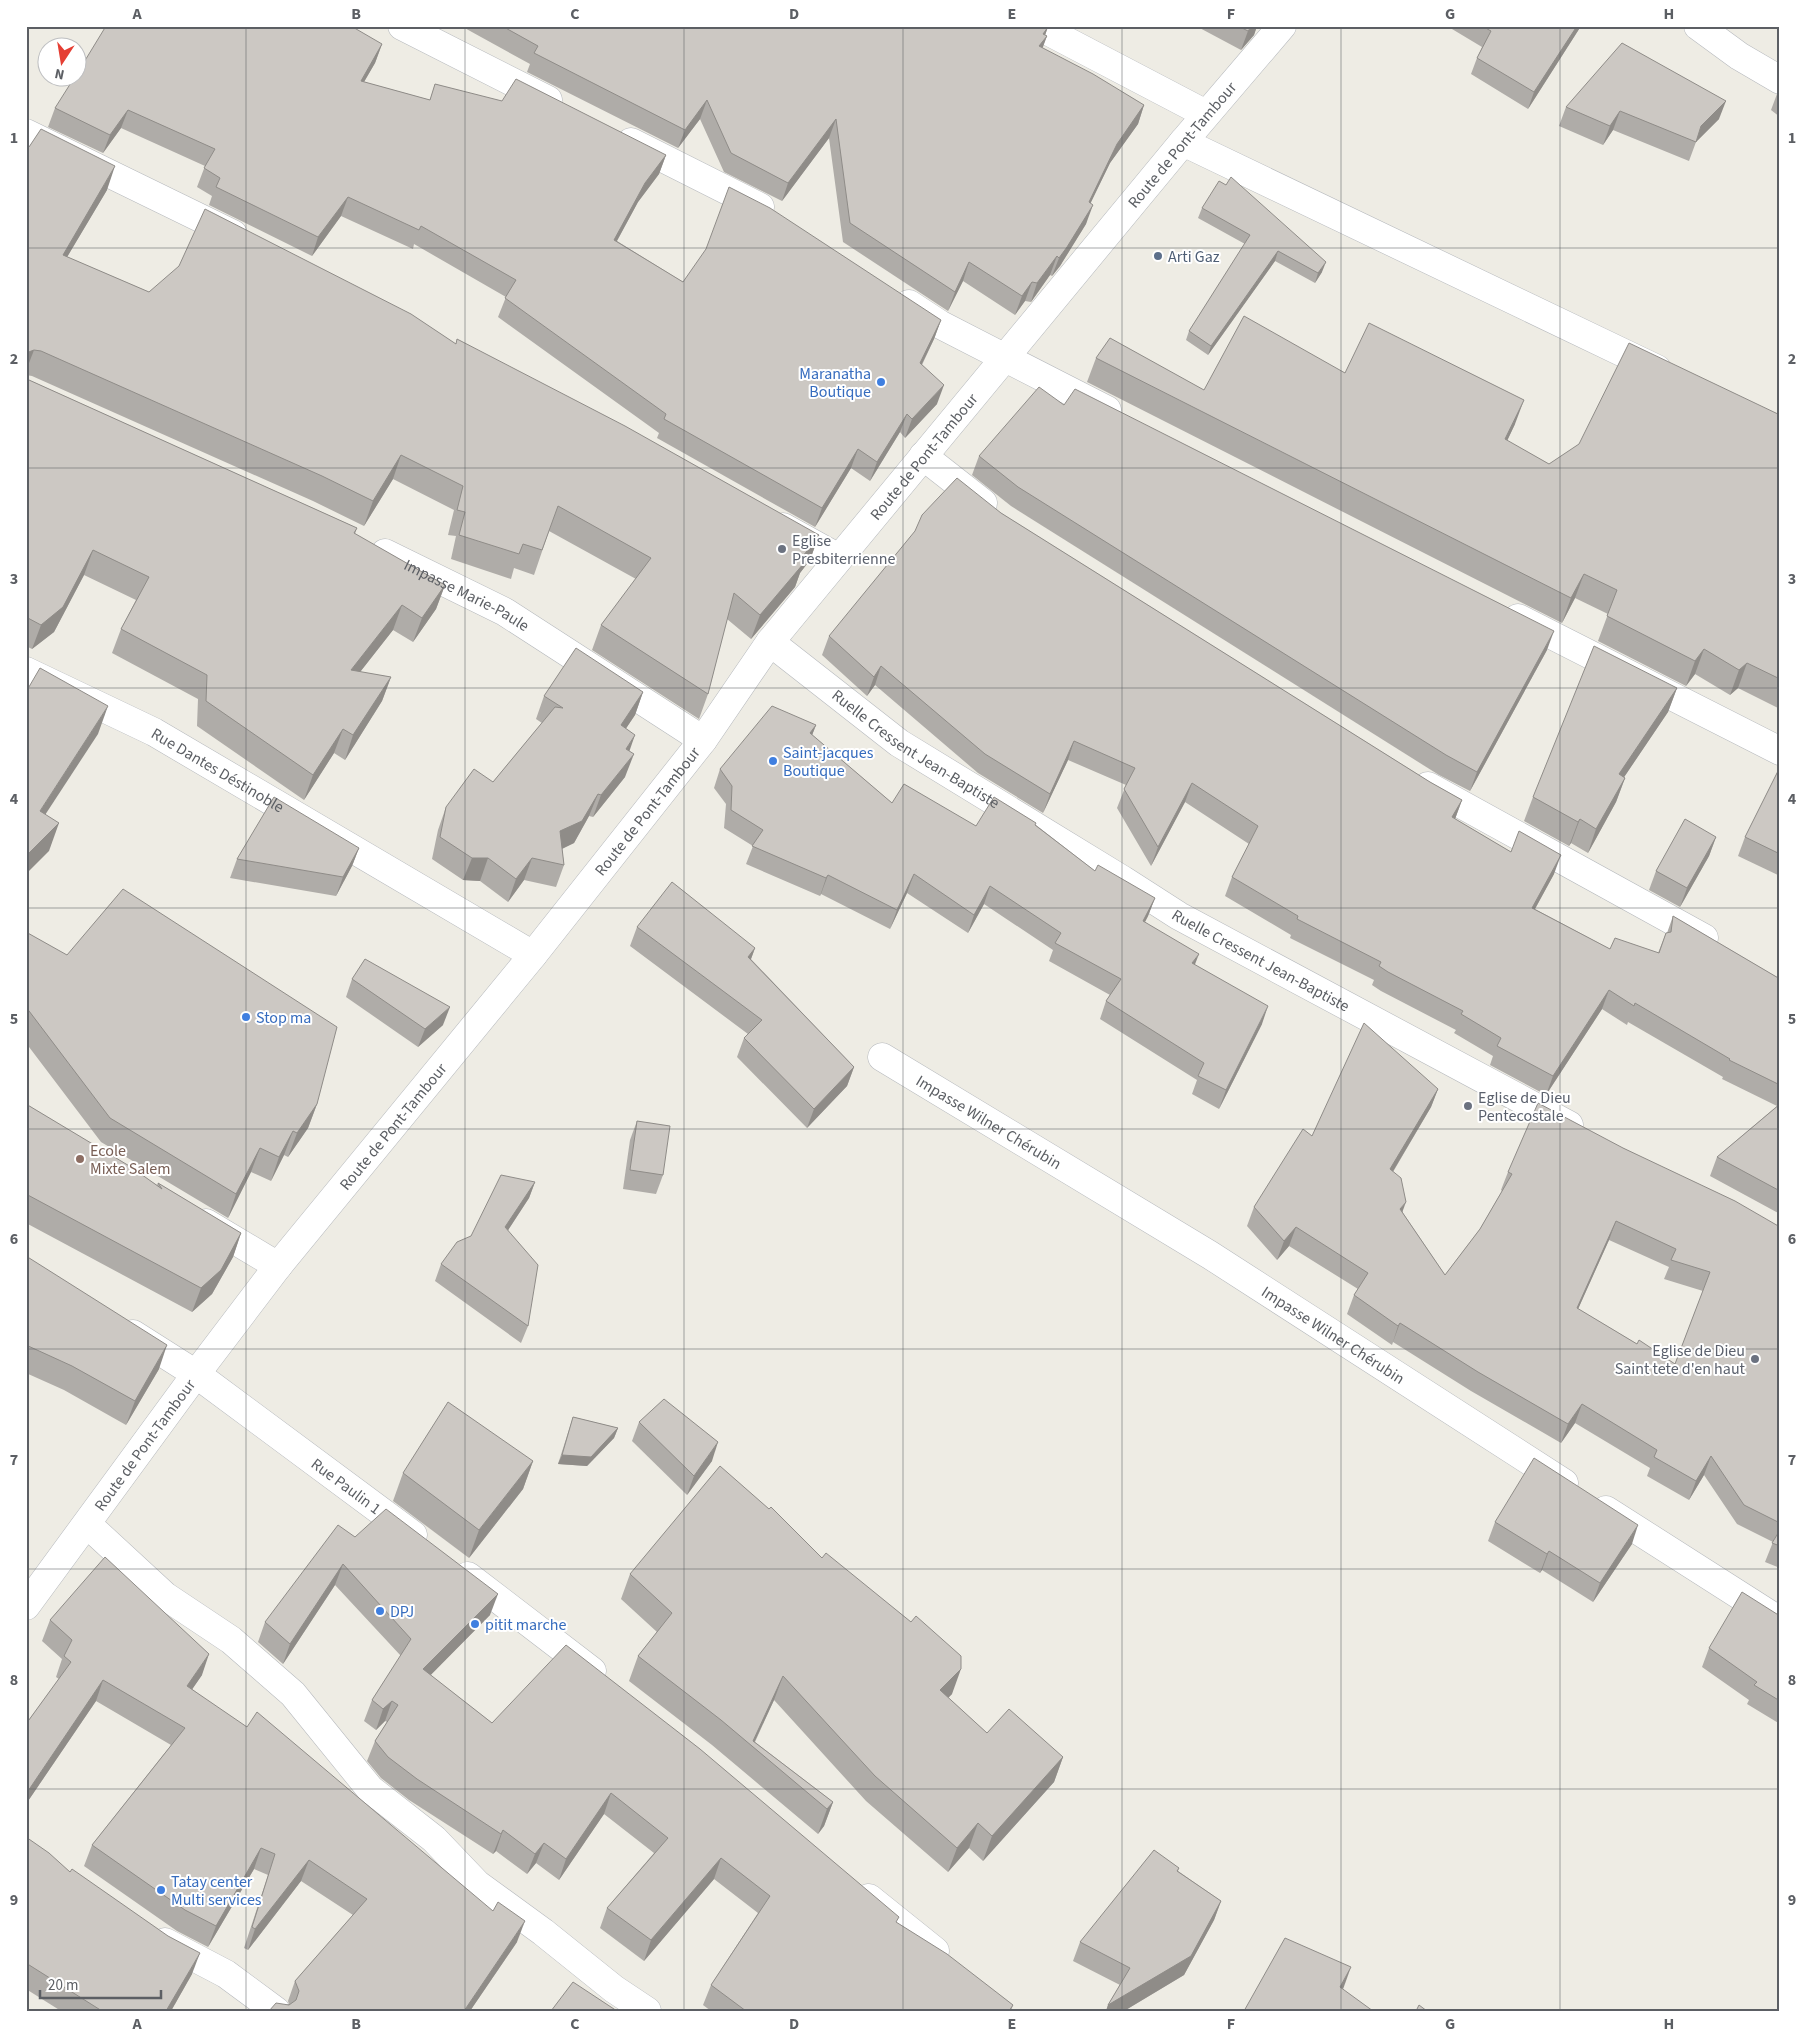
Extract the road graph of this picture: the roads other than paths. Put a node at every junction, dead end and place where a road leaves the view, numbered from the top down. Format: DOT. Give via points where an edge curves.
graph roads {
  1 [pos="402,26"];
  2 [pos="1038,26"];
  3 [pos="1282,26"];
  4 [pos="1698,26"];
  5 [pos="1780,80"];
  6 [pos="570,111"];
  7 [pos="1206,114"];
  8 [pos="605,129"];
  9 [pos="26,133"];
  10 [pos="1183,142"];
  11 [pos="780,218"];
  12 [pos="258,246"];
  13 [pos="885,288"];
  14 [pos="1004,358"];
  15 [pos="1682,380"];
  16 [pos="1129,422"];
  17 [pos="923,456"];
  18 [pos="761,515"];
  19 [pos="1002,519"];
  20 [pos="359,540"];
  21 [pos="839,558"];
  22 [pos="1494,606"];
  23 [pos="770,642"];
  24 [pos="26,671"];
  25 [pos="702,740"];
  26 [pos="1780,751"];
  27 [pos="1406,772"];
  28 [pos="1725,951"];
  29 [pos="533,955"];
  30 [pos="882,1057"];
  31 [pos="1593,1136"];
  32 [pos="186,1211"];
  33 [pos="278,1266"];
  34 [pos="115,1323"];
  35 [pos="196,1374"];
  36 [pos="87,1524"];
  37 [pos="26,1606"];
  38 [pos="1780,1621"];
  39 [pos="615,1689"];
  40 [pos="853,1884"];
  41 [pos="146,1928"];
  42 [pos="951,1964"];
  43 [pos="276,2011"];
  44 [pos="647,2011"];
  1 -- 6 [label="street"];
  2 -- 7 [label="street"];
  3 -- 7 [label="street, Route de Pont-Tambour"];
  4 -- 5 [label="street" via="1739,56"];
  7 -- 10 [label="street, Route de Pont-Tambour"];
  8 -- 11 [label="street"];
  9 -- 12 [label="street"];
  10 -- 14 [label="street, Route de Pont-Tambour"];
  10 -- 15 [label="street"];
  13 -- 14 [label="street" via="941,325"];
  14 -- 16 [label="street"];
  14 -- 17 [label="street, Route de Pont-Tambour"];
  17 -- 19 [label="street"];
  17 -- 21 [label="street, Route de Pont-Tambour"];
  18 -- 21 [label="street"];
  20 -- 25 [label="street, Impasse Marie-Paule" via="505,612"];
  21 -- 23 [label="street, Route de Pont-Tambour"];
  22 -- 26 [label="street"];
  23 -- 25 [label="street, Route de Pont-Tambour"];
  23 -- 31 [label="street, Ruelle Cressent Jean-Baptiste" via="899,743 1179,916"];
  24 -- 29 [label="street, Rue Dantes Déstinoble" via="154,732"];
  25 -- 29 [label="street, Route de Pont-Tambour"];
  27 -- 28 [label="street"];
  29 -- 33 [label="street, Route de Pont-Tambour"];
  30 -- 38 [label="street, Impasse Wilner Chérubin" via="1210,1255"];
  32 -- 33 [label="street"];
  33 -- 35 [label="street, Route de Pont-Tambour"];
  34 -- 35 [label="street, Rue Paulin 1"];
  35 -- 36 [label="street, Route de Pont-Tambour"];
  35 -- 39 [label="street, Rue Paulin 1"];
  36 -- 37 [label="street, Route de Pont-Tambour"];
  36 -- 44 [label="street" via="166,1596 231,1640 293,1694 370,1789 434,1840 477,1884"];
  40 -- 42 [label="street"];
  41 -- 43 [label="street" via="226,1974"];
}
